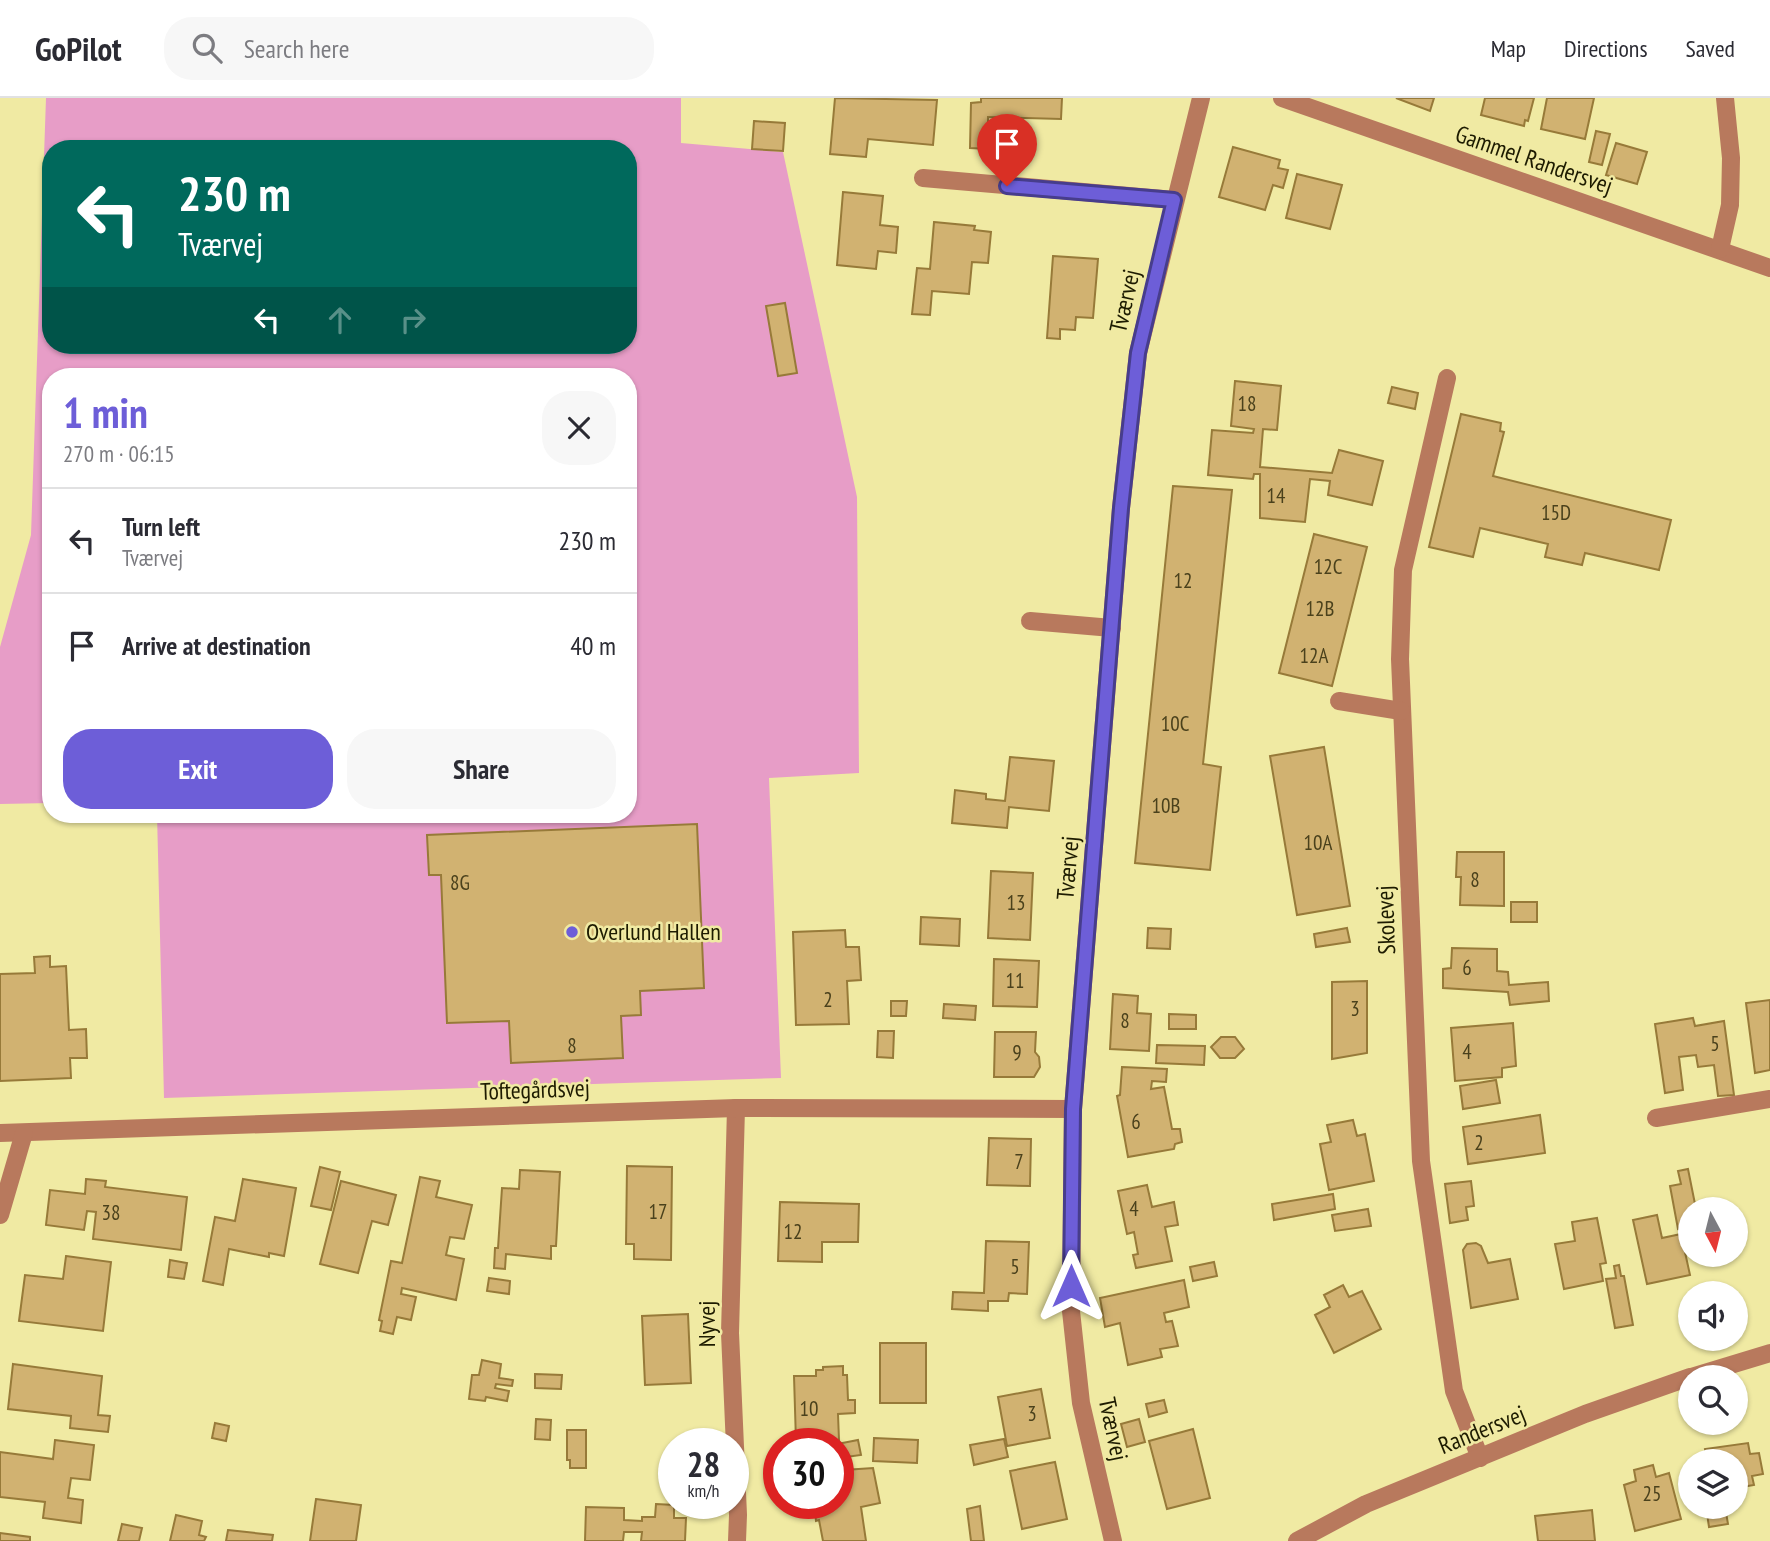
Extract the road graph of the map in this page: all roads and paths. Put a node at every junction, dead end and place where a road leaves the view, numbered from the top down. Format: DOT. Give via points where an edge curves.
graph roads {
  1 [pos="1201,98"];
  2 [pos="1283,98"];
  3 [pos="1725,98"];
  4 [pos="923,178"];
  5 [pos="1174,200"];
  6 [pos="1720,249"];
  7 [pos="1770,268"];
  8 [pos="1447,378"];
  9 [pos="1030,621"];
  10 [pos="1112,628"];
  11 [pos="1339,701"];
  12 [pos="1402,711"];
  13 [pos="1770,1099"];
  14 [pos="736,1108"];
  15 [pos="1073,1109"];
  16 [pos="1656,1118"];
  17 [pos="0,1133"];
  18 [pos="24,1133"];
  19 [pos="0,1215"];
  20 [pos="1770,1353"];
  21 [pos="1730,1365"];
  22 [pos="1678,1382"];
  23 [pos="1480,1458"];
  24 [pos="737,1541"];
  25 [pos="1113,1541"];
  26 [pos="1297,1541"];
  1 -- 5 [label="street, Tværvej"];
  2 -- 6 [label="street, Gammel Randersvej"];
  3 -- 6 [label="street" via="1730,205"];
  4 -- 5 [label="street"];
  5 -- 10 [label="street, Tværvej" via="1138,353"];
  6 -- 7 [label="street, Gammel Randersvej"];
  8 -- 12 [label="street, Skolevej" via="1403,570"];
  9 -- 10 [label="street"];
  10 -- 15 [label="street, Tværvej"];
  11 -- 12 [label="street"];
  12 -- 23 [label="street, Skolevej" via="1421,1161 1454,1391"];
  13 -- 16 [label="street"];
  14 -- 15 [label="street, Toftegårdsvej"];
  14 -- 18 [label="street, Toftegårdsvej"];
  14 -- 24 [label="street, Nyvej" via="730,1333"];
  15 -- 25 [label="street, Tværvej" via="1071,1311 1081,1402"];
  17 -- 18 [label="street, Toftegårdsvej"];
  18 -- 19 [label="street"];
  20 -- 21 [label="street, Randersvej"];
  22 -- 23 [label="street, Randersvej"];
  23 -- 26 [label="street, Randersvej" via="1366,1504"];
}
